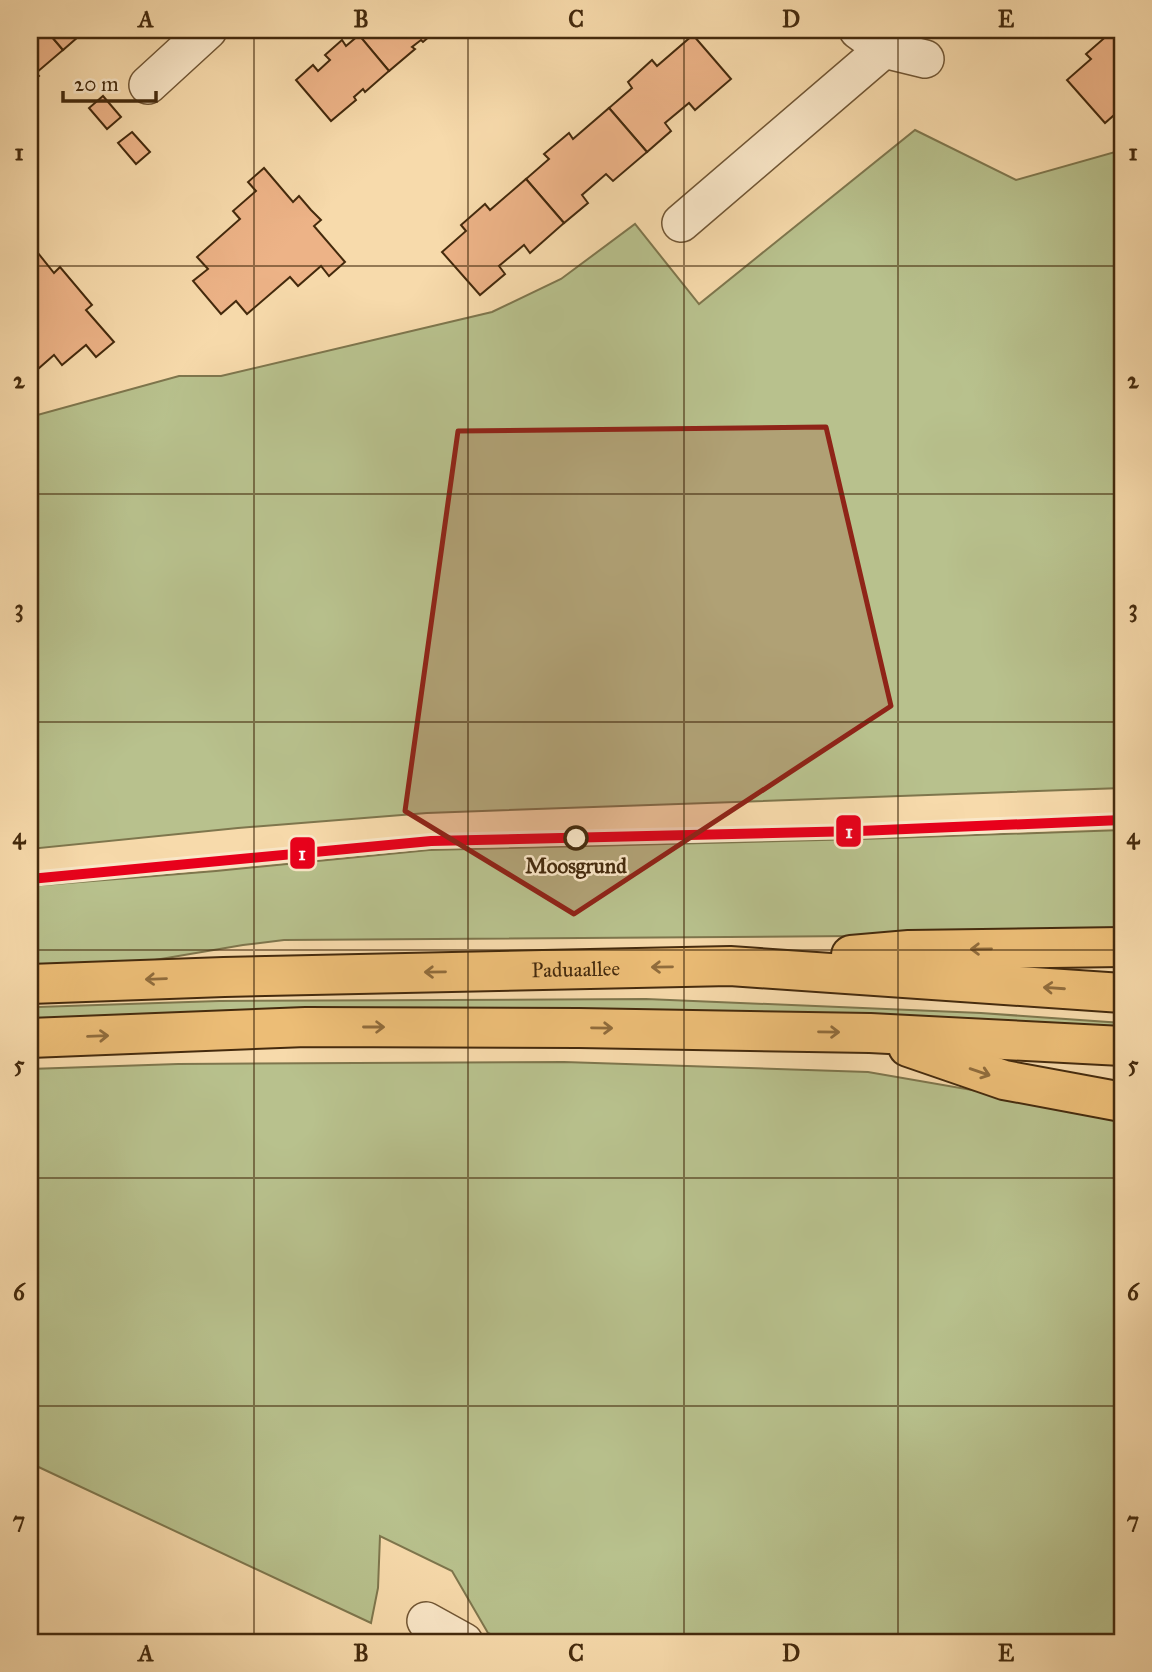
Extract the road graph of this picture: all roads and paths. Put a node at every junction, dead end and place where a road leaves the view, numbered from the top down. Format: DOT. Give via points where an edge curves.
graph roads {
  1 [pos="208,30"];
  2 [pos="871,40"];
  3 [pos="925,59"];
  4 [pos="148,85"];
  5 [pos="681,223"];
  6 [pos="1122,947"];
  7 [pos="730,966"];
  8 [pos="30,985"];
  9 [pos="1122,993"];
  10 [pos="870,1033"];
  11 [pos="30,1038"];
  12 [pos="1122,1046"];
  13 [pos="1122,1102"];
  14 [pos="426,1621"];
  15 [pos="464,1642"];
  1 -- 4 [label="street"];
  2 -- 3 [label="street"];
  2 -- 5 [label="street"];
  6 -- 7 [label="highway, one-way" via="909,950"];
  7 -- 8 [label="highway, Paduaallee, one-way"];
  9 -- 7 [label="highway, Paduaallee, one-way"];
  11 -- 10 [label="highway, one-way" via="306,1027"];
  10 -- 12 [label="highway"];
  10 -- 13 [label="highway, one-way" via="1004,1080"];
  14 -- 15 [label="street"];
}
